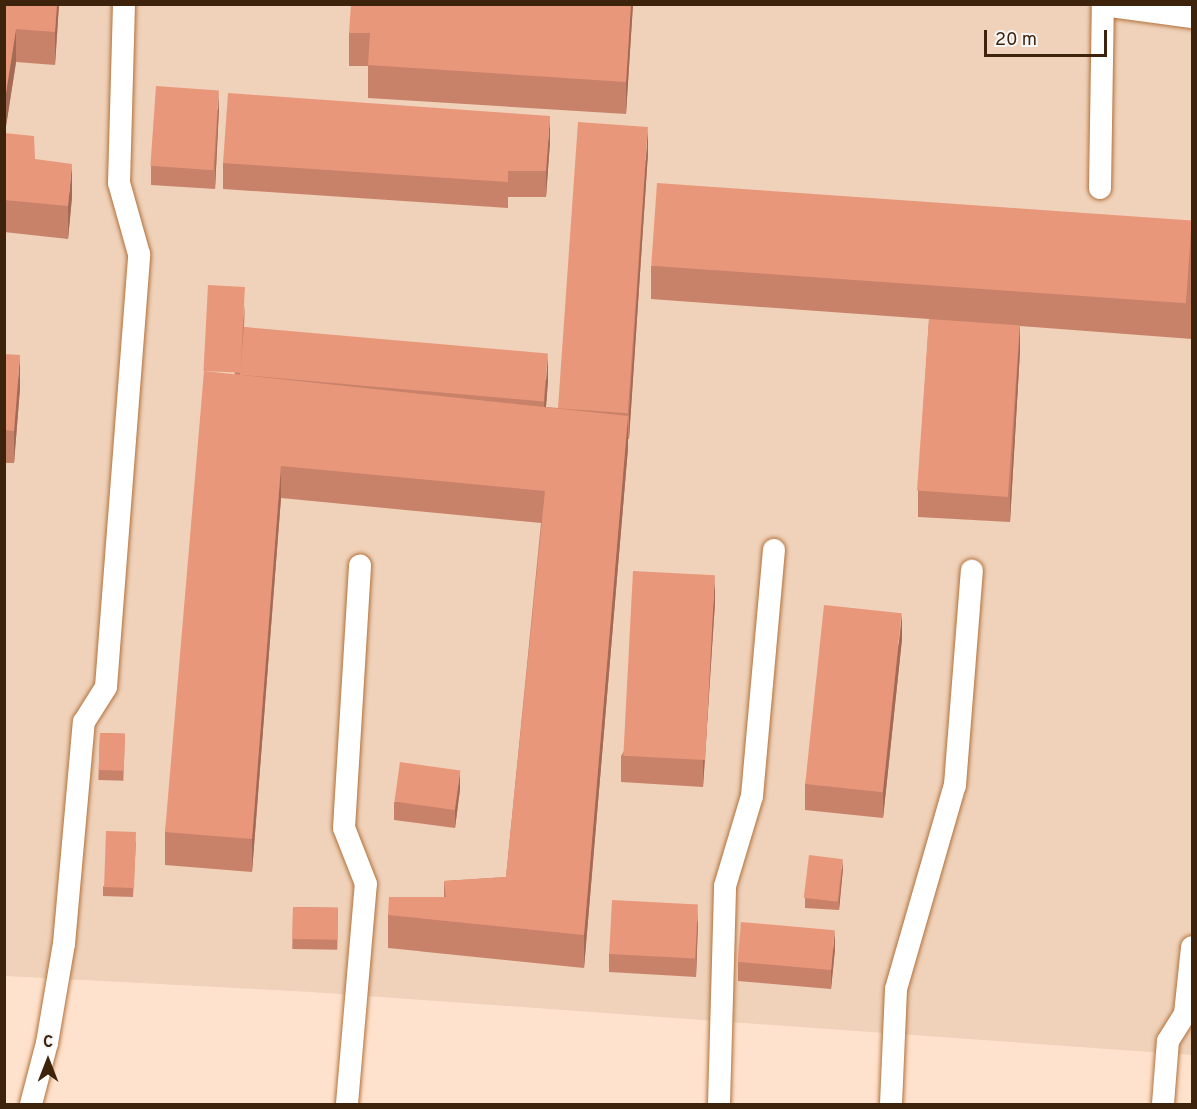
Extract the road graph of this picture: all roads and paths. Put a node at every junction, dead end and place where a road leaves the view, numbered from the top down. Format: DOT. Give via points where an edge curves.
graph roads {
  1 [pos="124,4"];
  2 [pos="1103,5"];
  3 [pos="1192,17"];
  4 [pos="1100,188"];
  5 [pos="774,550"];
  6 [pos="360,565"];
  7 [pos="972,571"];
  8 [pos="1192,947"];
  9 [pos="31,1104"];
  10 [pos="347,1104"];
  11 [pos="719,1104"];
  12 [pos="891,1104"];
  13 [pos="1163,1104"];
  1 -- 9 [label="lane" via="119,183 139,254 106,687 84,722 64,944 47,1043"];
  2 -- 3 [label="lane"];
  2 -- 4 [label="lane"];
  5 -- 11 [label="lane" via="752,796 724,886"];
  6 -- 10 [label="lane" via="344,828 366,884"];
  7 -- 12 [label="lane" via="955,785 896,989"];
  8 -- 13 [label="lane" via="1185,1014 1168,1041"];
}
